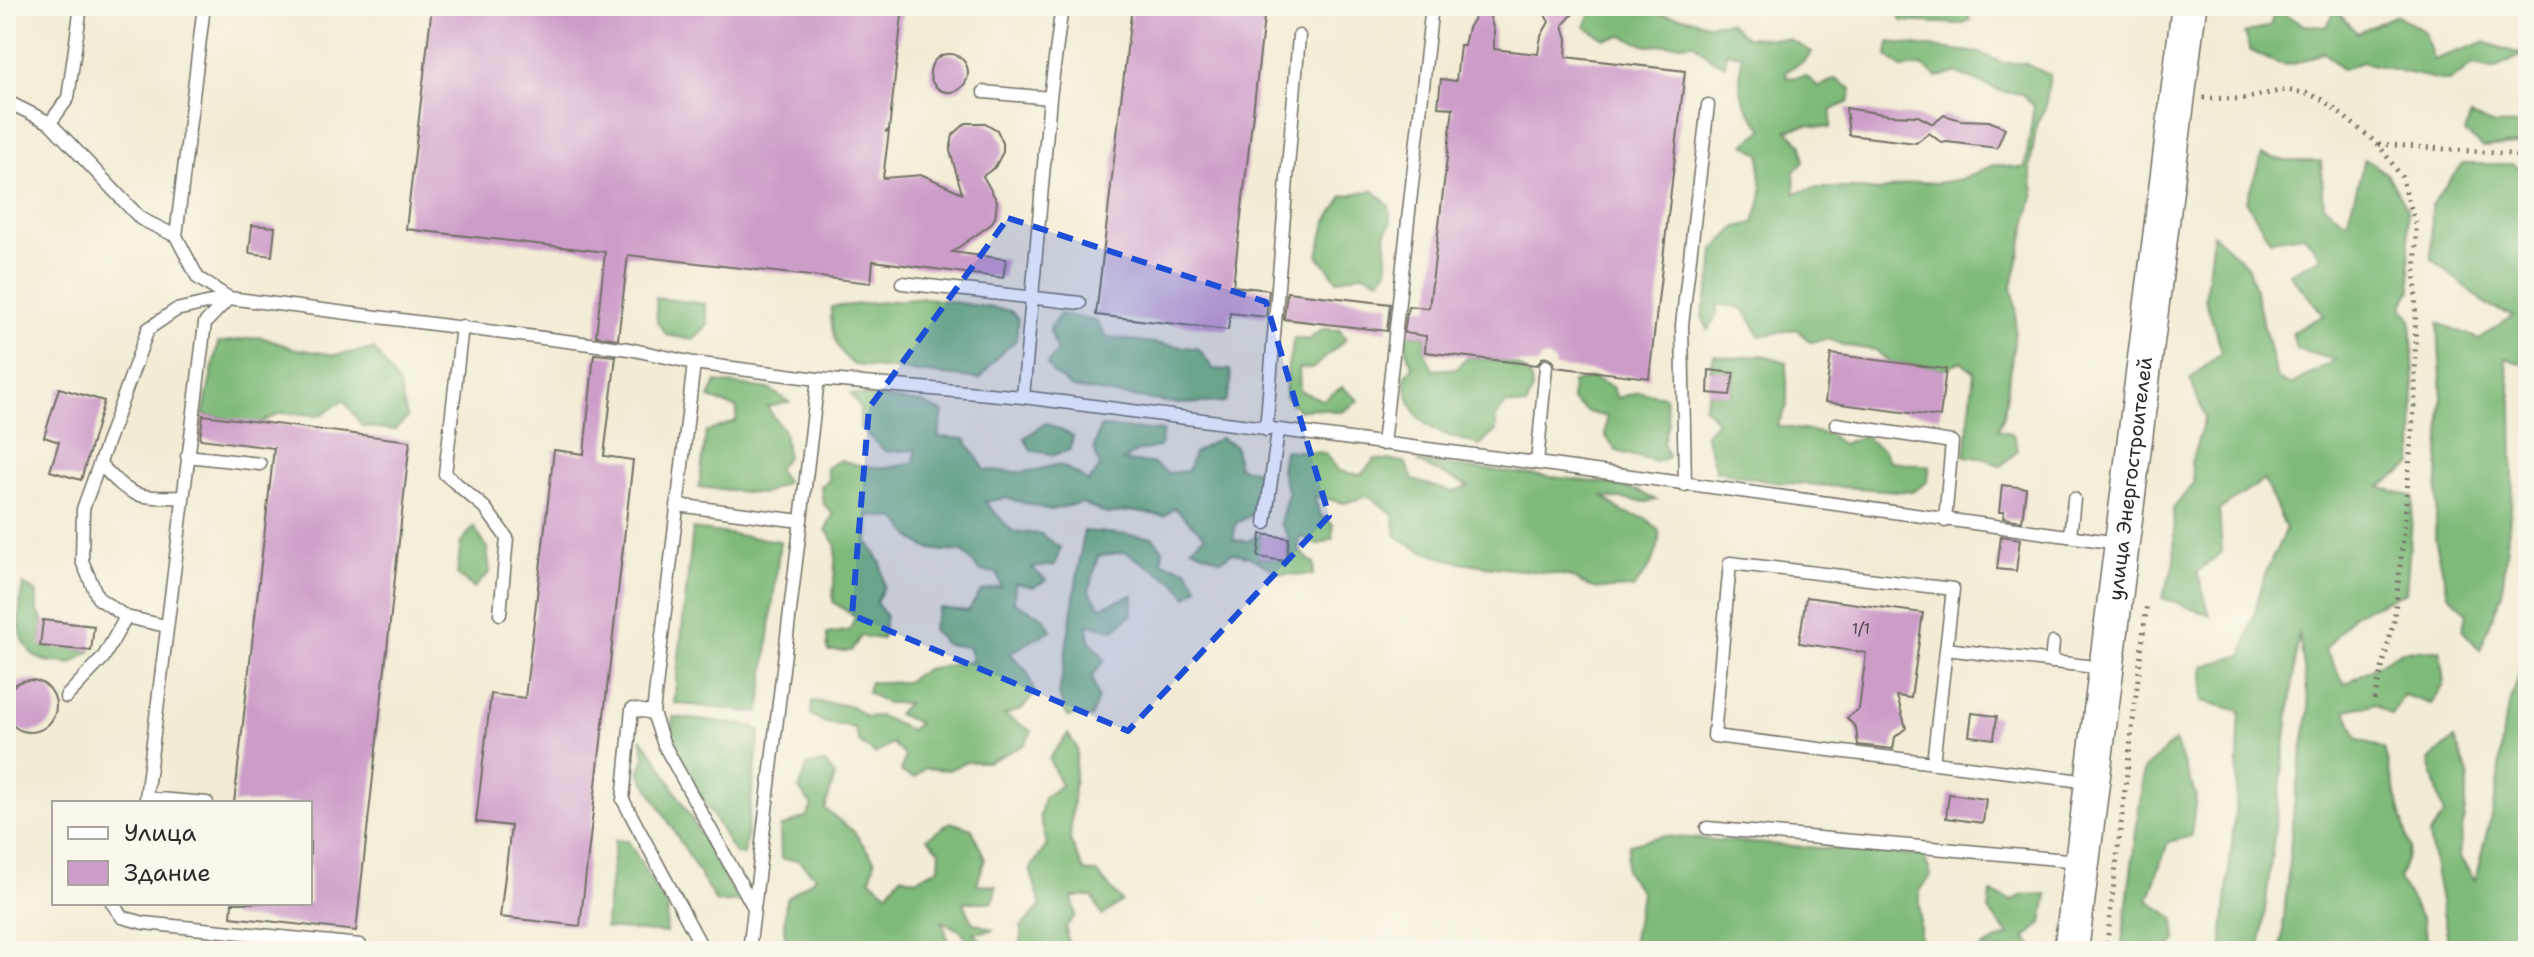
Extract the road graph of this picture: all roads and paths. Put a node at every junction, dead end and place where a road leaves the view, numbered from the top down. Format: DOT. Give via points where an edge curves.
graph roads {
  1 [pos="81,6"];
  2 [pos="204,6"];
  3 [pos="1062,6"];
  4 [pos="1432,6"];
  5 [pos="2189,6"];
  6 [pos="1299,36"];
  7 [pos="984,92"];
  8 [pos="2178,96"];
  9 [pos="1050,98"];
  10 [pos="6,101"];
  11 [pos="1708,105"];
  12 [pos="50,123"];
  13 [pos="2378,144"];
  14 [pos="2528,159"];
  15 [pos="176,236"];
  16 [pos="902,283"];
  17 [pos="1032,296"];
  18 [pos="229,298"];
  19 [pos="1080,303"];
  20 [pos="462,326"];
  21 [pos="694,363"];
  22 [pos="1546,366"];
  23 [pos="818,379"];
  24 [pos="1023,397"];
  25 [pos="1836,424"];
  26 [pos="1272,431"];
  27 [pos="1383,444"];
  28 [pos="187,456"];
  29 [pos="1537,463"];
  30 [pos="260,464"];
  31 [pos="101,465"];
  32 [pos="1685,485"];
  33 [pos="182,497"];
  34 [pos="2074,499"];
  35 [pos="677,505"];
  36 [pos="800,521"];
  37 [pos="1945,521"];
  38 [pos="1265,523"];
  39 [pos="2070,536"];
  40 [pos="2121,544"];
  41 [pos="500,614"];
  42 [pos="126,617"];
  43 [pos="166,626"];
  44 [pos="2053,643"];
  45 [pos="1946,649"];
  46 [pos="2051,662"];
  47 [pos="2106,669"];
  48 [pos="66,697"];
  49 [pos="2373,704"];
  50 [pos="653,713"];
  51 [pos="1933,763"];
  52 [pos="2092,782"];
  53 [pos="144,800"];
  54 [pos="165,801"];
  55 [pos="1707,828"];
  56 [pos="2082,861"];
  57 [pos="113,905"];
  58 [pos="753,906"];
  59 [pos="360,945"];
  60 [pos="704,951"];
  61 [pos="749,951"];
  62 [pos="2071,951"];
  1 -- 12 [label="lane" via="68,98"];
  2 -- 15 [label="lane"];
  3 -- 9 [label="lane"];
  4 -- 27 [label="lane"];
  5 -- 8 [label="main road, улица Энергостроителей"];
  6 -- 26 [label="lane"];
  7 -- 9 [label="lane"];
  8 -- 13 [label="path" via="2241,99 2285,90 2306,93 2323,100"];
  8 -- 40 [label="main road, улица Энергостроителей"];
  9 -- 17 [label="lane"];
  10 -- 12 [label="lane"];
  11 -- 32 [label="lane" via="1682,325"];
  12 -- 15 [label="lane" via="141,219"];
  13 -- 14 [label="path"];
  13 -- 49 [label="path" via="2401,176 2416,225 2417,287 2415,396 2396,608"];
  15 -- 18 [label="lane" via="198,278"];
  16 -- 17 [label="lane"];
  17 -- 19 [label="lane"];
  17 -- 24 [label="lane"];
  18 -- 20 [label="lane"];
  18 -- 28 [label="lane" via="205,323"];
  18 -- 31 [label="lane" via="176,310 148,329"];
  20 -- 21 [label="lane"];
  20 -- 41 [label="lane" via="445,474 485,508 507,538"];
  21 -- 23 [label="lane"];
  21 -- 35 [label="lane"];
  22 -- 29 [label="lane"];
  23 -- 24 [label="lane"];
  23 -- 36 [label="lane"];
  24 -- 26 [label="lane"];
  25 -- 37 [label="lane" via="1952,442"];
  26 -- 27 [label="lane"];
  26 -- 38 [label="lane"];
  27 -- 29 [label="lane"];
  28 -- 30 [label="lane"];
  28 -- 33 [label="lane"];
  29 -- 32 [label="lane"];
  31 -- 33 [label="lane" via="124,490 150,498"];
  31 -- 42 [label="lane" via="83,509 82,561 98,598"];
  32 -- 37 [label="lane"];
  33 -- 43 [label="lane"];
  34 -- 39 [label="lane"];
  35 -- 36 [label="lane"];
  35 -- 50 [label="lane"];
  36 -- 58 [label="lane"];
  37 -- 39 [label="lane"];
  39 -- 40 [label="lane"];
  40 -- 47 [label="main road, улица Энергостроителей"];
  42 -- 43 [label="lane"];
  42 -- 48 [label="lane" via="103,658"];
  43 -- 53 [label="lane"];
  44 -- 46 [label="lane"];
  45 -- 46 [label="lane"];
  45 -- 51 [label="lane"];
  45 -- 51 [label="lane" via="1953,589 1730,563 1714,736"];
  46 -- 47 [label="lane"];
  47 -- 52 [label="main road, улица Энергостроителей"];
  50 -- 58 [label="lane" via="664,745"];
  50 -- 60 [label="lane" via="632,709 623,800"];
  51 -- 52 [label="lane"];
  52 -- 56 [label="main road, улица Энергостроителей"];
  53 -- 54 [label="lane"];
  55 -- 56 [label="lane"];
  56 -- 62 [label="main road, улица Энергостроителей"];
  57 -- 59 [label="lane" via="122,917 144,923"];
  58 -- 61 [label="lane"];
}
